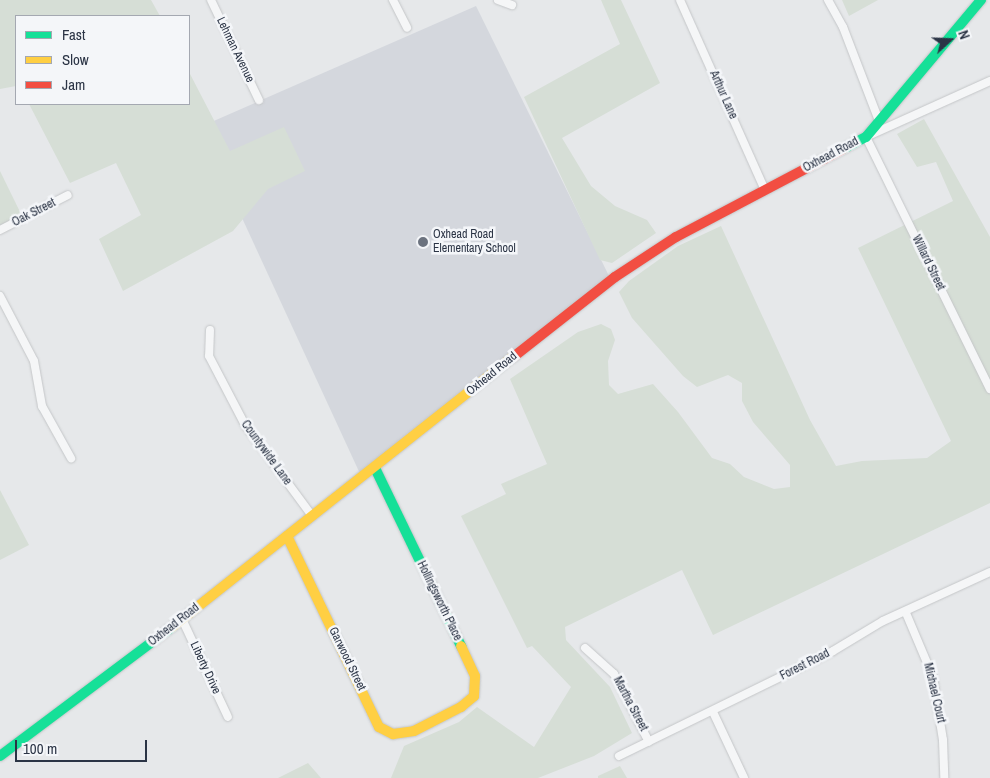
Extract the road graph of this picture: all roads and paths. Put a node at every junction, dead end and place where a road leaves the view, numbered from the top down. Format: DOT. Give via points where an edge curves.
graph roads {
  1 [pos="211,0"];
  2 [pos="393,0"];
  3 [pos="498,0"];
  4 [pos="680,0"];
  5 [pos="828,0"];
  6 [pos="981,0"];
  7 [pos="512,6"];
  8 [pos="407,28"];
  9 [pos="990,81"];
  10 [pos="259,100"];
  11 [pos="879,121"];
  12 [pos="866,136"];
  13 [pos="766,190"];
  14 [pos="68,195"];
  15 [pos="0,230"];
  16 [pos="0,296"];
  17 [pos="210,330"];
  18 [pos="990,389"];
  19 [pos="70,458"];
  20 [pos="375,468"];
  21 [pos="312,516"];
  22 [pos="288,536"];
  23 [pos="990,572"];
  24 [pos="906,613"];
  25 [pos="182,619"];
  26 [pos="585,648"];
  27 [pos="713,712"];
  28 [pos="228,717"];
  29 [pos="436,720"];
  30 [pos="649,742"];
  31 [pos="1,756"];
  32 [pos="619,756"];
  33 [pos="744,778"];
  34 [pos="944,778"];
  1 -- 10 [label="street, Lehman Avenue"];
  2 -- 8 [label="street"];
  3 -- 7 [label="street"];
  4 -- 13 [label="street, Arthur Lane"];
  5 -- 11 [label="street"];
  6 -- 11 [label="street, Oxhead Road"];
  9 -- 12 [label="street"];
  11 -- 12 [label="street, Oxhead Road"];
  12 -- 13 [label="street, Oxhead Road"];
  12 -- 18 [label="street, Willard Street"];
  13 -- 20 [label="street, Oxhead Road" via="676,237 615,277"];
  14 -- 15 [label="street, Oak Street"];
  16 -- 19 [label="street" via="34,361 42,406"];
  17 -- 21 [label="street, Countywide Lane" via="209,356 245,426"];
  20 -- 21 [label="street, Oxhead Road"];
  20 -- 29 [label="street, Hollingsworth Place" via="475,676 474,696"];
  21 -- 22 [label="street, Oxhead Road"];
  22 -- 25 [label="street, Oxhead Road"];
  22 -- 29 [label="street, Garwood Street" via="379,727 393,734 414,731"];
  23 -- 24 [label="street, Forest Road"];
  24 -- 27 [label="street, Forest Road" via="869,628 832,652"];
  24 -- 34 [label="street, Michael Court" via="933,677 943,733"];
  25 -- 28 [label="street, Liberty Drive"];
  25 -- 31 [label="street, Oxhead Road"];
  26 -- 30 [label="street, Martha Street" via="614,674"];
  27 -- 30 [label="street, Forest Road"];
  27 -- 33 [label="street"];
  30 -- 32 [label="street, Forest Road"];
}
